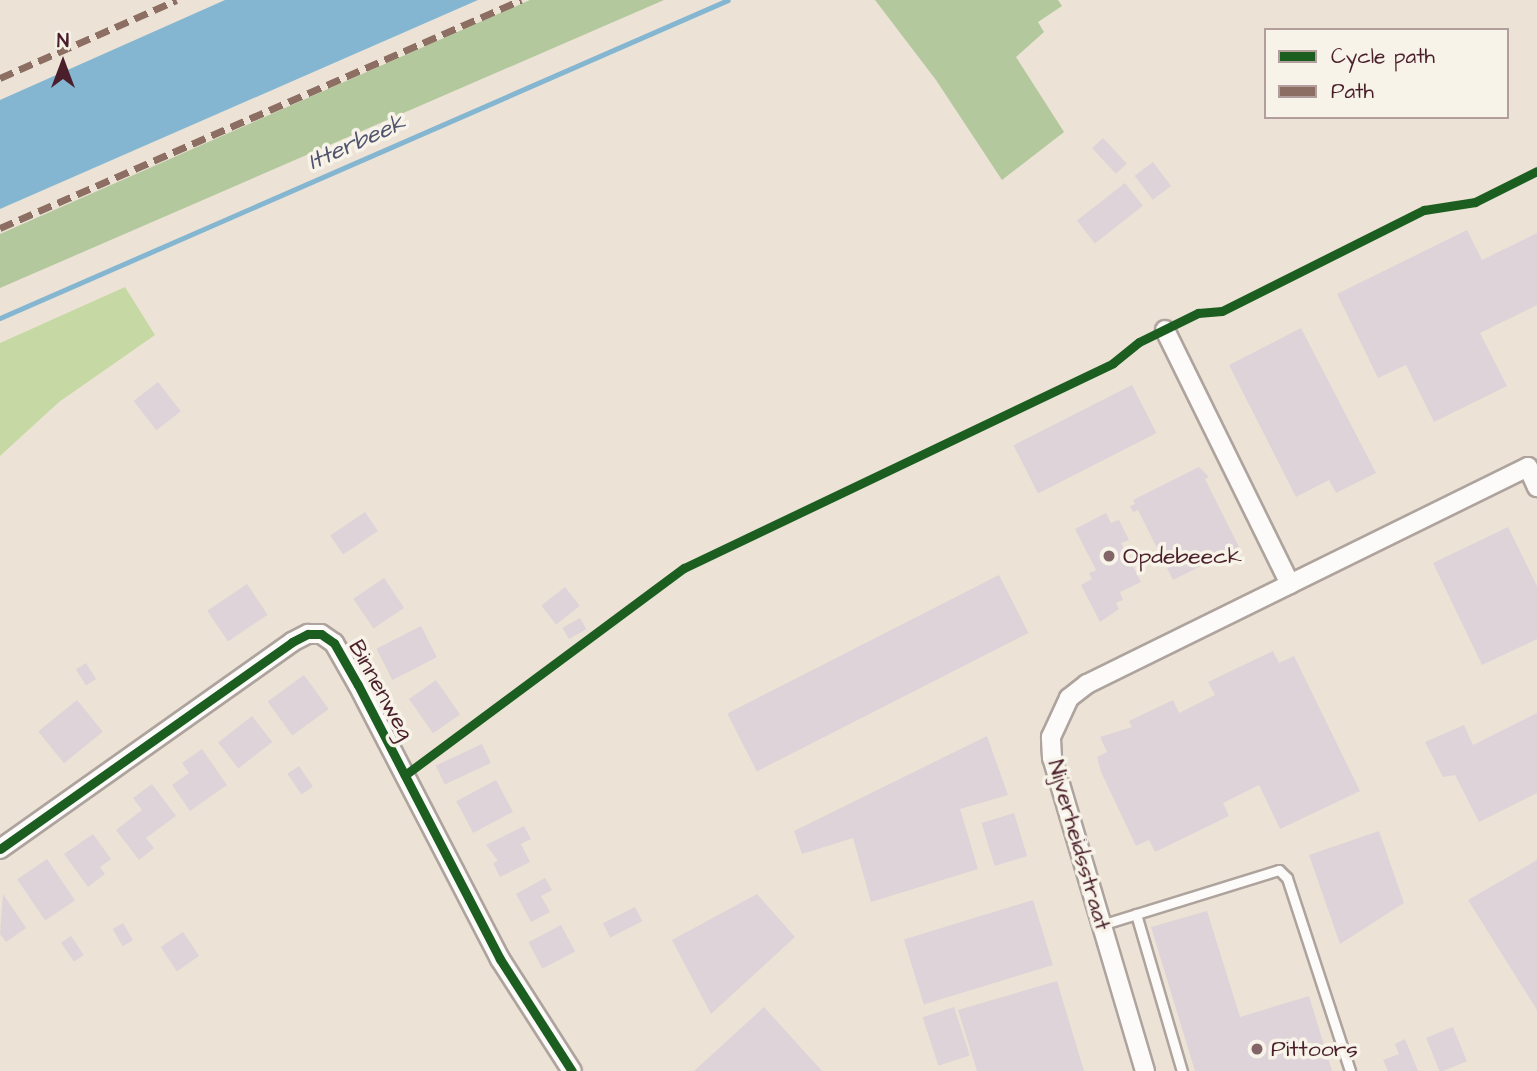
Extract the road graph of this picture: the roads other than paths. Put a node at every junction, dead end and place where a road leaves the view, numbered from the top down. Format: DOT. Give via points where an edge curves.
graph roads {
  1 [pos="1165,330"];
  2 [pos="1532,465"];
  3 [pos="1537,486"];
  4 [pos="1290,584"];
  5 [pos="0,849"];
  6 [pos="1136,914"];
  7 [pos="1101,925"];
  8 [pos="572,1071"];
  9 [pos="1146,1071"];
  10 [pos="1182,1071"];
  11 [pos="1350,1071"];
  1 -- 4 [label="street"];
  2 -- 3 [label="street, Nijverheidsstraat"];
  2 -- 4 [label="street, Nijverheidsstraat"];
  4 -- 7 [label="street, Nijverheidsstraat" via="1087,684 1059,713 1051,737 1052,758"];
  5 -- 8 [label="street, Binnenweg" via="292,642 321,634 334,643 500,959"];
  6 -- 7 [label="lane"];
  6 -- 10 [label="lane"];
  6 -- 11 [label="lane" via="1279,870 1287,878"];
  7 -- 9 [label="street, Nijverheidsstraat"];
}
